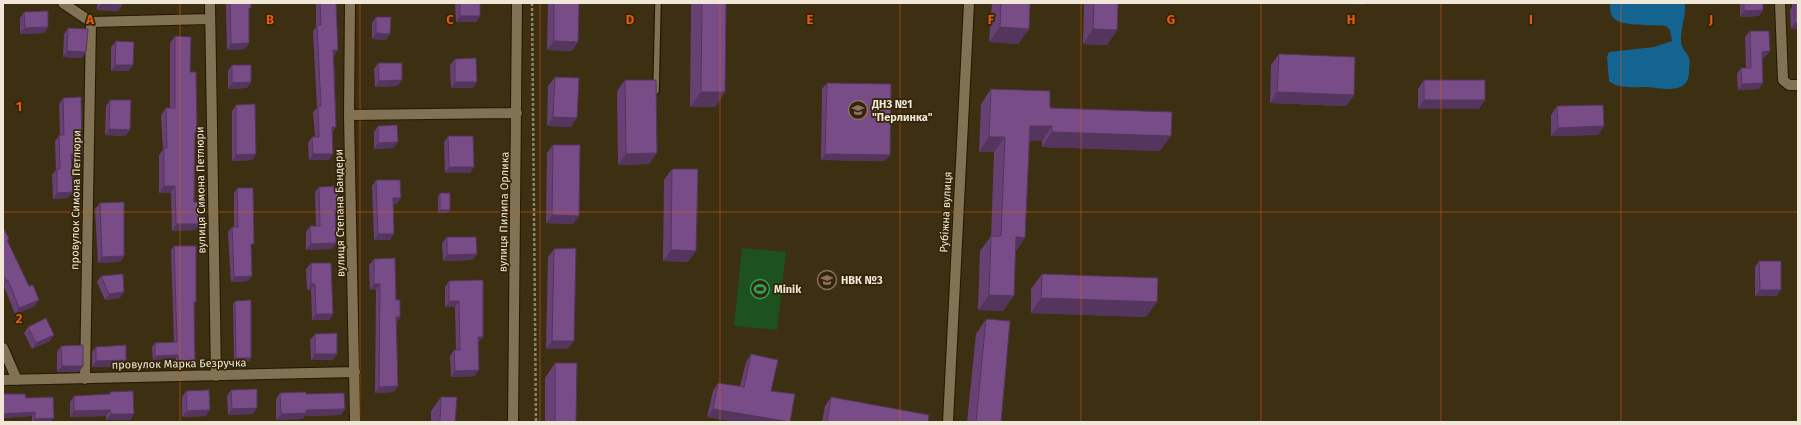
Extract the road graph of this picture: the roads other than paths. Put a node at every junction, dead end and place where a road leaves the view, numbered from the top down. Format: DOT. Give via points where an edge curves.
graph roads {
  1 [pos="63,3"];
  2 [pos="210,3"];
  3 [pos="350,3"];
  4 [pos="517,3"];
  5 [pos="658,3"];
  6 [pos="969,3"];
  7 [pos="1780,3"];
  8 [pos="210,19"];
  9 [pos="91,22"];
  10 [pos="1798,86"];
  11 [pos="656,96"];
  12 [pos="517,113"];
  13 [pos="349,115"];
  14 [pos="3,348"];
  15 [pos="355,372"];
  16 [pos="216,376"];
  17 [pos="85,379"];
  18 [pos="3,380"];
  19 [pos="17,380"];
  20 [pos="355,422"];
  21 [pos="513,422"];
  22 [pos="948,422"];
  1 -- 9 [label="street"];
  2 -- 8 [label="street, вулиця Симона Петлюри"];
  3 -- 13 [label="street, вулиця Степана Бандери"];
  4 -- 12 [label="street, вулиця Пилипа Орлика"];
  5 -- 11 [label="lane"];
  6 -- 22 [label="street, Рубіжна вулиця"];
  7 -- 10 [label="street" via="1783,80 1789,85"];
  8 -- 9 [label="street"];
  8 -- 16 [label="street, вулиця Симона Петлюри"];
  9 -- 17 [label="street, провулок Симона Петлюри"];
  12 -- 13 [label="street"];
  12 -- 21 [label="street, вулиця Пилипа Орлика"];
  13 -- 15 [label="street, вулиця Степана Бандери"];
  14 -- 19 [label="street"];
  15 -- 16 [label="street, провулок Марка Безручка"];
  15 -- 20 [label="street, вулиця Степана Бандери"];
  16 -- 17 [label="street, провулок Марка Безручка"];
  17 -- 19 [label="street, провулок Марка Безручка"];
  18 -- 19 [label="street, провулок Марка Безручка"];
}
